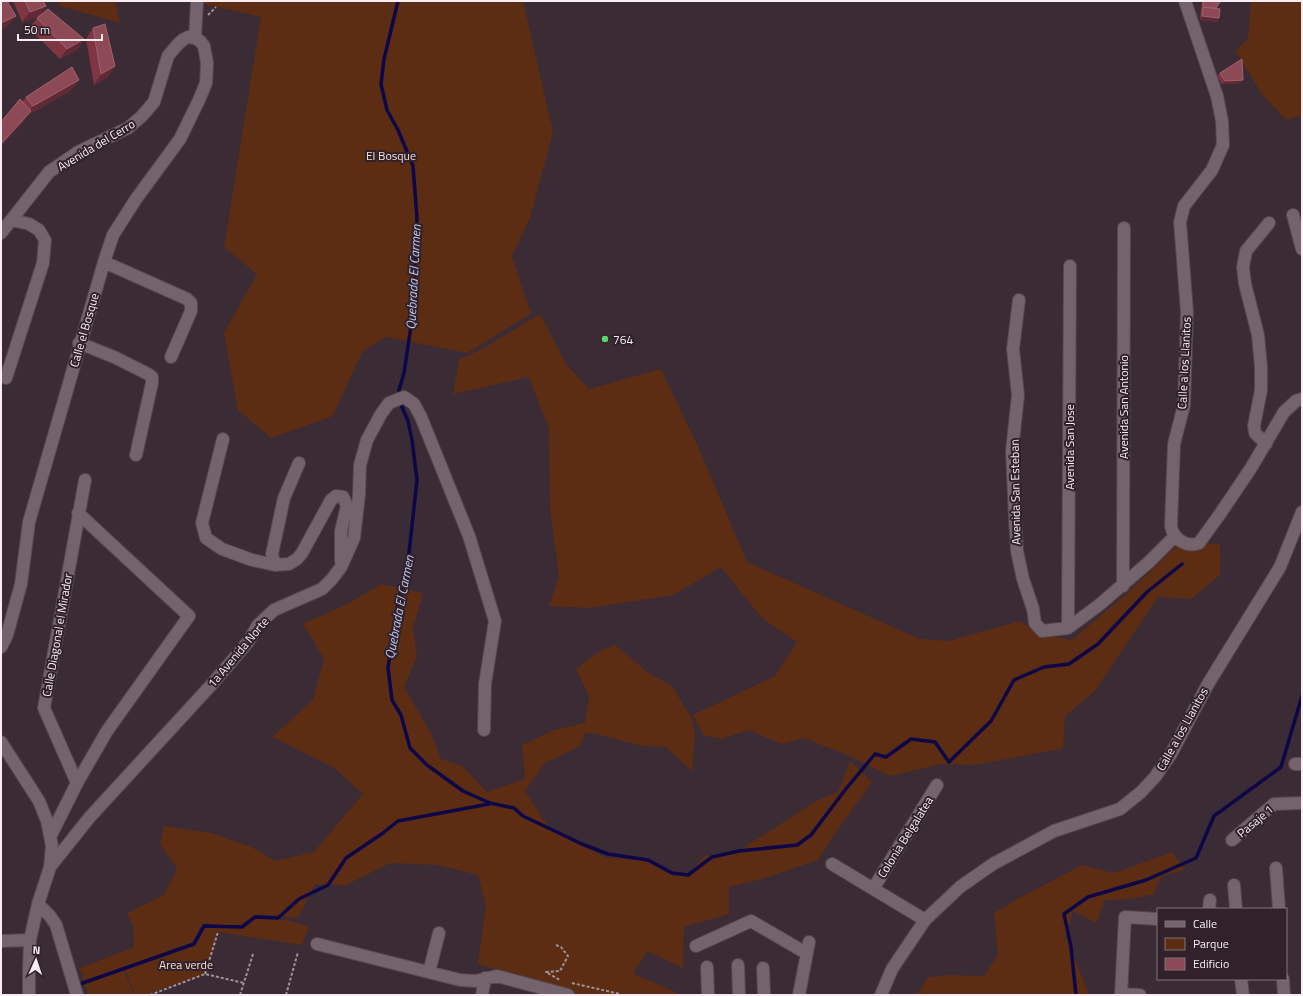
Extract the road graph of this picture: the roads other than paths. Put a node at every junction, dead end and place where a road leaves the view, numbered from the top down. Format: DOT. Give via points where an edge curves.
graph roads {
  1 [pos="197,1"];
  2 [pos="1185,1"];
  3 [pos="195,38"];
  4 [pos="1293,215"];
  5 [pos="12,220"];
  6 [pos="1269,223"];
  7 [pos="1124,228"];
  8 [pos="1,233"];
  9 [pos="1302,249"];
  10 [pos="104,262"];
  11 [pos="1070,266"];
  12 [pos="1018,300"];
  13 [pos="79,344"];
  14 [pos="171,357"];
  15 [pos="6,378"];
  16 [pos="1302,399"];
  17 [pos="223,439"];
  18 [pos="1266,444"];
  19 [pos="136,455"];
  20 [pos="299,463"];
  21 [pos="84,480"];
  22 [pos="1302,512"];
  23 [pos="78,513"];
  24 [pos="1175,536"];
  25 [pos="275,565"];
  26 [pos="341,568"];
  27 [pos="1123,586"];
  28 [pos="1068,628"];
  29 [pos="1,647"];
  30 [pos="484,730"];
  31 [pos="1,742"];
  32 [pos="77,783"];
  33 [pos="937,785"];
  34 [pos="1302,803"];
  35 [pos="50,835"];
  36 [pos="1232,840"];
  37 [pos="832,864"];
  38 [pos="50,867"];
  39 [pos="1276,868"];
  40 [pos="1234,885"];
  41 [pos="873,889"];
  42 [pos="38,904"];
  43 [pos="1236,908"];
  44 [pos="1279,908"];
  45 [pos="1157,919"];
  46 [pos="925,920"];
  47 [pos="439,933"];
  48 [pos="30,940"];
  49 [pos="1,941"];
  50 [pos="317,944"];
  51 [pos="696,946"];
  52 [pos="738,965"];
  53 [pos="707,967"];
  54 [pos="763,968"];
  55 [pos="429,972"];
  56 [pos="486,978"];
  57 [pos="1241,980"];
  58 [pos="1283,980"];
  59 [pos="1121,994"];
  60 [pos="29,995"];
  61 [pos="77,995"];
  62 [pos="482,995"];
  63 [pos="568,995"];
  64 [pos="708,995"];
  65 [pos="739,995"];
  66 [pos="764,995"];
  67 [pos="799,995"];
  68 [pos="881,995"];
  69 [pos="1140,995"];
  70 [pos="1243,995"];
  71 [pos="1284,995"];
  1 -- 3 [label="street"];
  2 -- 24 [label="street, Calle a los Llanitos" via="1217,96 1223,145 1212,170 1184,206 1180,222 1187,312 1184,405 1174,444 1171,526"];
  3 -- 5 [label="street, Avenida del Cerro" via="184,39 168,56 154,102 142,116 128,128 78,152 49,172"];
  3 -- 10 [label="street, Calle el Bosque" via="204,46 207,63 206,83 180,139 113,235"];
  4 -- 9 [label="street"];
  5 -- 8 [label="street, Avenida del Cerro"];
  5 -- 15 [label="street" via="39,230 45,240 43,263"];
  6 -- 18 [label="street" via="1246,252 1243,267 1258,335 1261,367 1254,426 1255,433"];
  7 -- 27 [label="street, Avenida San Antonio"];
  10 -- 13 [label="street, Calle el Bosque"];
  10 -- 14 [label="street" via="192,303"];
  11 -- 28 [label="street, Avenida San Jose"];
  12 -- 28 [label="street, Avenida San Esteban" via="1013,349 1018,395 1012,451 1017,551 1036,623 1042,632"];
  13 -- 19 [label="street" via="114,357 152,377"];
  13 -- 29 [label="street, Calle el Bosque" via="29,522 21,584 7,635"];
  16 -- 18 [label="street" via="1284,412"];
  17 -- 25 [label="street" via="202,523 206,538 222,549"];
  18 -- 24 [label="street" via="1199,543 1188,545"];
  20 -- 25 [label="street" via="284,498 272,554"];
  21 -- 23 [label="street, Calle Diagonal el Mirador"];
  22 -- 46 [label="street, Calle a los Llanitos" via="1280,567 1208,684 1171,754 1155,777 1120,808 1054,831 993,864 960,887"];
  23 -- 32 [label="street, Calle Diagonal el Mirador" via="44,708"];
  23 -- 32 [label="street" via="189,616 107,731"];
  24 -- 27 [label="street"];
  25 -- 26 [label="street" via="290,564 297,559 330,500 336,496 343,497 348,506 341,531"];
  26 -- 30 [label="street, 1a Avenida Norte" via="354,538 360,465 367,440 389,403 404,397 414,404 421,417 470,536 495,621 485,684"];
  26 -- 38 [label="street, 1a Avenida Norte" via="322,588 274,610 258,625 248,642 89,818"];
  27 -- 28 [label="street"];
  31 -- 35 [label="street" via="38,801"];
  32 -- 35 [label="street"];
  33 -- 41 [label="street, Colonia Belgalatea"];
  34 -- 36 [label="street, Pasaje 1" via="1274,804"];
  35 -- 38 [label="street"];
  37 -- 41 [label="street, Colonia Belgalatea"];
  38 -- 42 [label="street, 1a Avenida Norte"];
  39 -- 44 [label="street"];
  40 -- 43 [label="street"];
  41 -- 46 [label="street, Colonia Belgalatea"];
  42 -- 48 [label="street, 1a Avenida Norte"];
  42 -- 61 [label="street" via="56,925"];
  45 -- 59 [label="street" via="1125,916"];
  46 -- 68 [label="street, Calle a los Llanitos" via="892,969"];
  47 -- 55 [label="street"];
  48 -- 49 [label="street"];
  48 -- 60 [label="street, 1a Avenida Norte"];
  50 -- 55 [label="street"];
  51 -- 67 [label="street" via="751,921 808,948"];
  52 -- 65 [label="street"];
  53 -- 64 [label="street"];
  54 -- 66 [label="street"];
  55 -- 56 [label="street" via="460,980 475,981"];
  56 -- 62 [label="street"];
  56 -- 63 [label="street" via="497,976"];
  57 -- 70 [label="street"];
  58 -- 71 [label="street"];
  59 -- 69 [label="street"];
}
